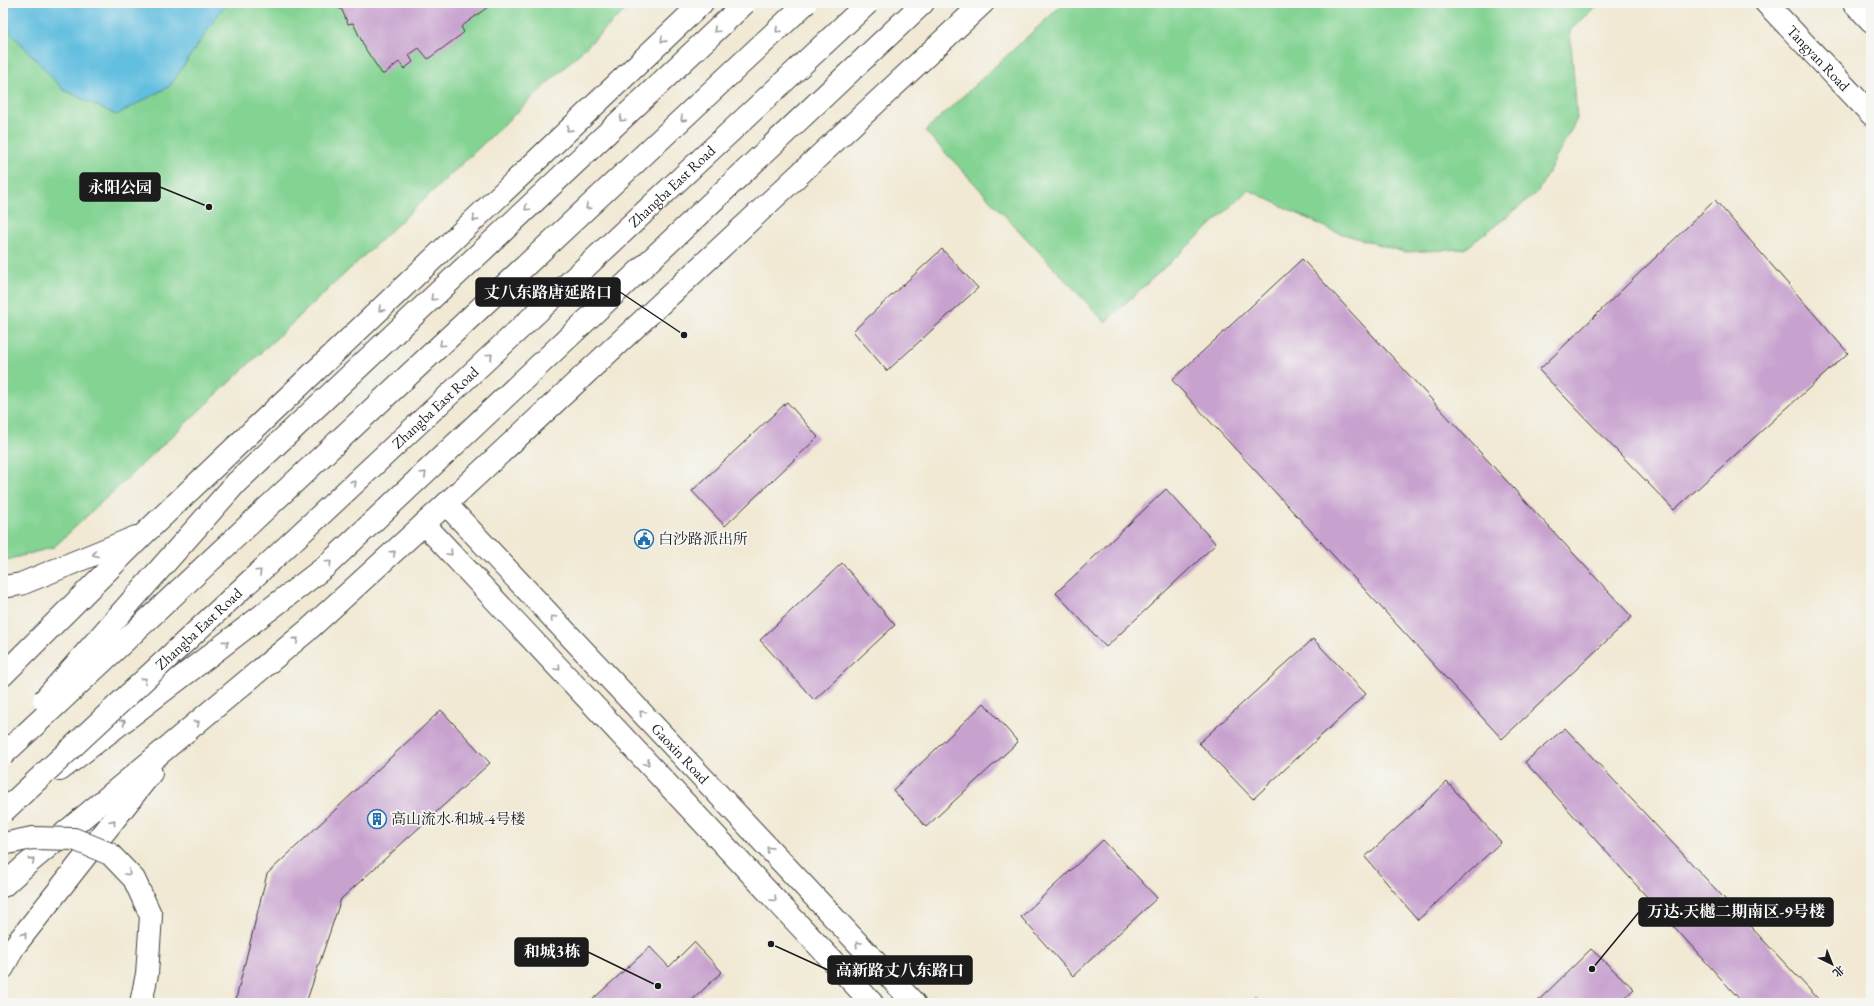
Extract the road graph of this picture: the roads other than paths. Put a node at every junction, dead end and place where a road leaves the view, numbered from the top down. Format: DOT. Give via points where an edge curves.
graph roads {
  1 [pos="702,3"];
  2 [pos="744,3"];
  3 [pos="806,3"];
  4 [pos="868,3"];
  5 [pos="923,3"];
  6 [pos="983,3"];
  7 [pos="1766,3"];
  8 [pos="1854,3"];
  9 [pos="1871,21"];
  10 [pos="1871,114"];
  11 [pos="446,504"];
  12 [pos="424,524"];
  13 [pos="144,534"];
  14 [pos="3,587"];
  15 [pos="3,675"];
  16 [pos="178,738"];
  17 [pos="3,746"];
  18 [pos="3,755"];
  19 [pos="3,813"];
  20 [pos="3,844"];
  21 [pos="3,886"];
  22 [pos="3,968"];
  23 [pos="141,1003"];
  24 [pos="872,1003"];
  25 [pos="914,1003"];
  1 -- 13 [label="main road, one-way"];
  2 -- 17 [label="main road, one-way, bridge" via="236,483"];
  3 -- 18 [label="main road, one-way, bridge"];
  19 -- 4 [label="main road, Zhangba East Road, one-way, bridge"];
  19 -- 5 [label="main road, one-way, bridge" via="325,567"];
  6 -- 11 [label="main road"];
  7 -- 10 [label="main road, Tangyan Road"];
  8 -- 9 [label="main road"];
  11 -- 12 [label="main road"];
  25 -- 11 [label="main road, Gaoxin Road, one-way"];
  16 -- 12 [label="main road, one-way" via="308,630"];
  12 -- 24 [label="main road, Gaoxin Road, one-way"];
  13 -- 14 [label="main road, one-way" via="21,584"];
  13 -- 15 [label="main road"];
  21 -- 16 [label="main road, one-way"];
  22 -- 16 [label="main road, one-way" via="14,948"];
  20 -- 23 [label="main road, one-way, bridge" via="32,838 74,839 110,854 134,879 151,916 147,974"];
}
